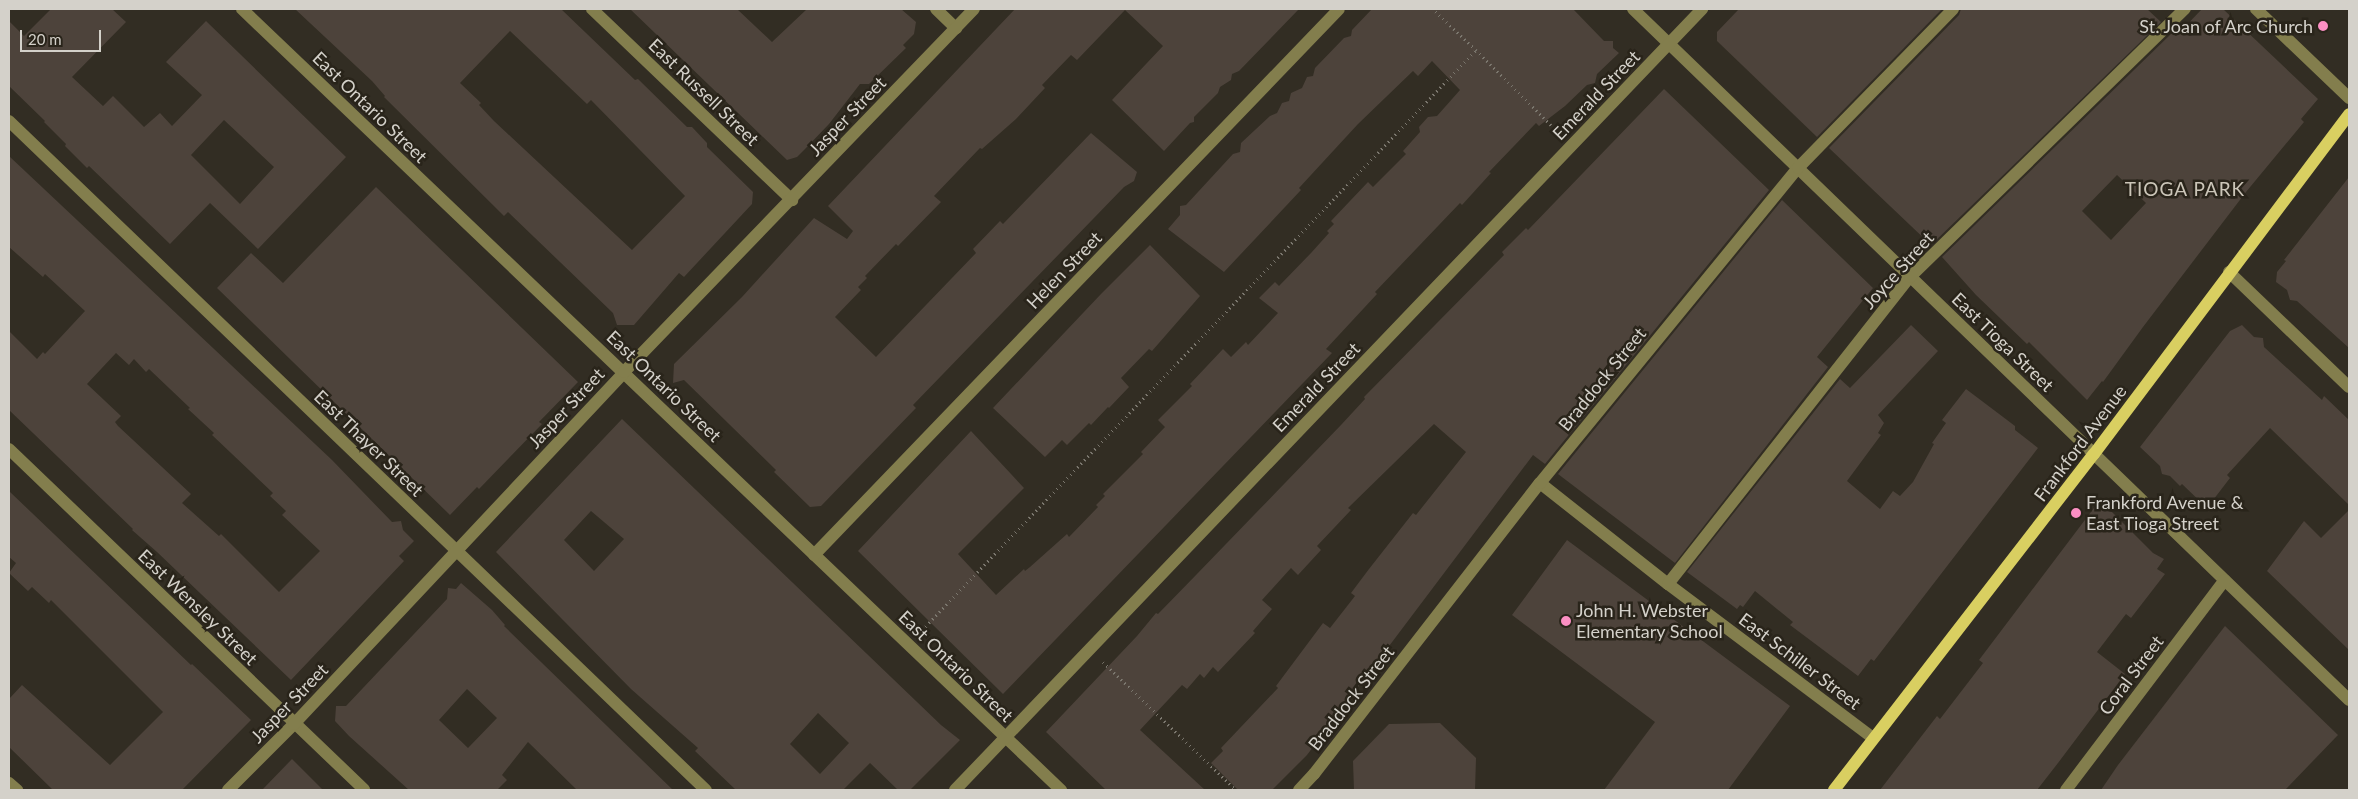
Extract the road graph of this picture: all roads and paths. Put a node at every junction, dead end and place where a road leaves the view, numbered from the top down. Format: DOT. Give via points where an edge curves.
graph roads {
  1 [pos="242,9"];
  2 [pos="592,9"];
  3 [pos="936,9"];
  4 [pos="974,9"];
  5 [pos="1339,9"];
  6 [pos="1433,9"];
  7 [pos="1633,9"];
  8 [pos="1702,9"];
  9 [pos="1953,9"];
  10 [pos="2185,9"];
  11 [pos="2256,9"];
  12 [pos="956,28"];
  13 [pos="1669,44"];
  14 [pos="1476,50"];
  15 [pos="2349,98"];
  16 [pos="2349,114"];
  17 [pos="9,121"];
  18 [pos="1571,145"];
  19 [pos="1798,168"];
  20 [pos="792,200"];
  21 [pos="2229,272"];
  22 [pos="1910,277"];
  23 [pos="624,372"];
  24 [pos="2349,387"];
  25 [pos="9,449"];
  26 [pos="2094,454"];
  27 [pos="1540,483"];
  28 [pos="456,551"];
  29 [pos="814,555"];
  30 [pos="2225,580"];
  31 [pos="1668,584"];
  32 [pos="908,644"];
  33 [pos="1090,650"];
  34 [pos="2349,700"];
  35 [pos="294,724"];
  36 [pos="1874,738"];
  37 [pos="1007,739"];
  38 [pos="9,783"];
  39 [pos="17,790"];
  40 [pos="228,790"];
  41 [pos="364,790"];
  42 [pos="706,790"];
  43 [pos="955,790"];
  44 [pos="1060,790"];
  45 [pos="1236,790"];
  46 [pos="1298,790"];
  47 [pos="1834,790"];
  48 [pos="2066,790"];
  1 -- 23 [label="street, East Ontario Street"];
  2 -- 20 [label="street, East Russell Street"];
  3 -- 12 [label="street"];
  4 -- 12 [label="street, Jasper Street"];
  5 -- 29 [label="street, Helen Street"];
  6 -- 14 [label="path"];
  7 -- 13 [label="street, East Tioga Street"];
  8 -- 13 [label="street, Emerald Street"];
  9 -- 19 [label="street, Braddock Street"];
  10 -- 22 [label="street, Joyce Street"];
  11 -- 15 [label="street"];
  12 -- 20 [label="street, Jasper Street"];
  13 -- 18 [label="street, Emerald Street"];
  13 -- 19 [label="street, East Tioga Street"];
  14 -- 18 [label="path"];
  14 -- 32 [label="path"];
  16 -- 21 [label="main road, Frankford Avenue"];
  17 -- 28 [label="street, East Thayer Street"];
  18 -- 33 [label="street, Emerald Street"];
  19 -- 22 [label="street, East Tioga Street"];
  19 -- 27 [label="street, Braddock Street"];
  20 -- 23 [label="street, Jasper Street"];
  21 -- 24 [label="street"];
  21 -- 26 [label="main road, Frankford Avenue"];
  22 -- 26 [label="street, East Tioga Street"];
  22 -- 31 [label="street, Joyce Street"];
  23 -- 28 [label="street, Jasper Street"];
  23 -- 29 [label="street, East Ontario Street"];
  25 -- 35 [label="street, East Wensley Street"];
  26 -- 30 [label="street, East Tioga Street"];
  26 -- 36 [label="main road, Frankford Avenue"];
  27 -- 31 [label="street, East Schiller Street"];
  27 -- 46 [label="street, Braddock Street" via="1314,774"];
  28 -- 35 [label="street, Jasper Street"];
  28 -- 42 [label="street, East Thayer Street"];
  29 -- 32 [label="street, East Ontario Street"];
  30 -- 34 [label="street, East Tioga Street"];
  30 -- 48 [label="street, Coral Street"];
  31 -- 36 [label="street, East Schiller Street"];
  32 -- 37 [label="street, East Ontario Street"];
  33 -- 37 [label="street, Emerald Street"];
  33 -- 45 [label="path"];
  35 -- 40 [label="street, Jasper Street"];
  35 -- 41 [label="street, East Wensley Street"];
  36 -- 47 [label="main road, Frankford Avenue"];
  37 -- 43 [label="street, Emerald Street"];
  37 -- 44 [label="street, East Ontario Street"];
  38 -- 39 [label="street"];
}
